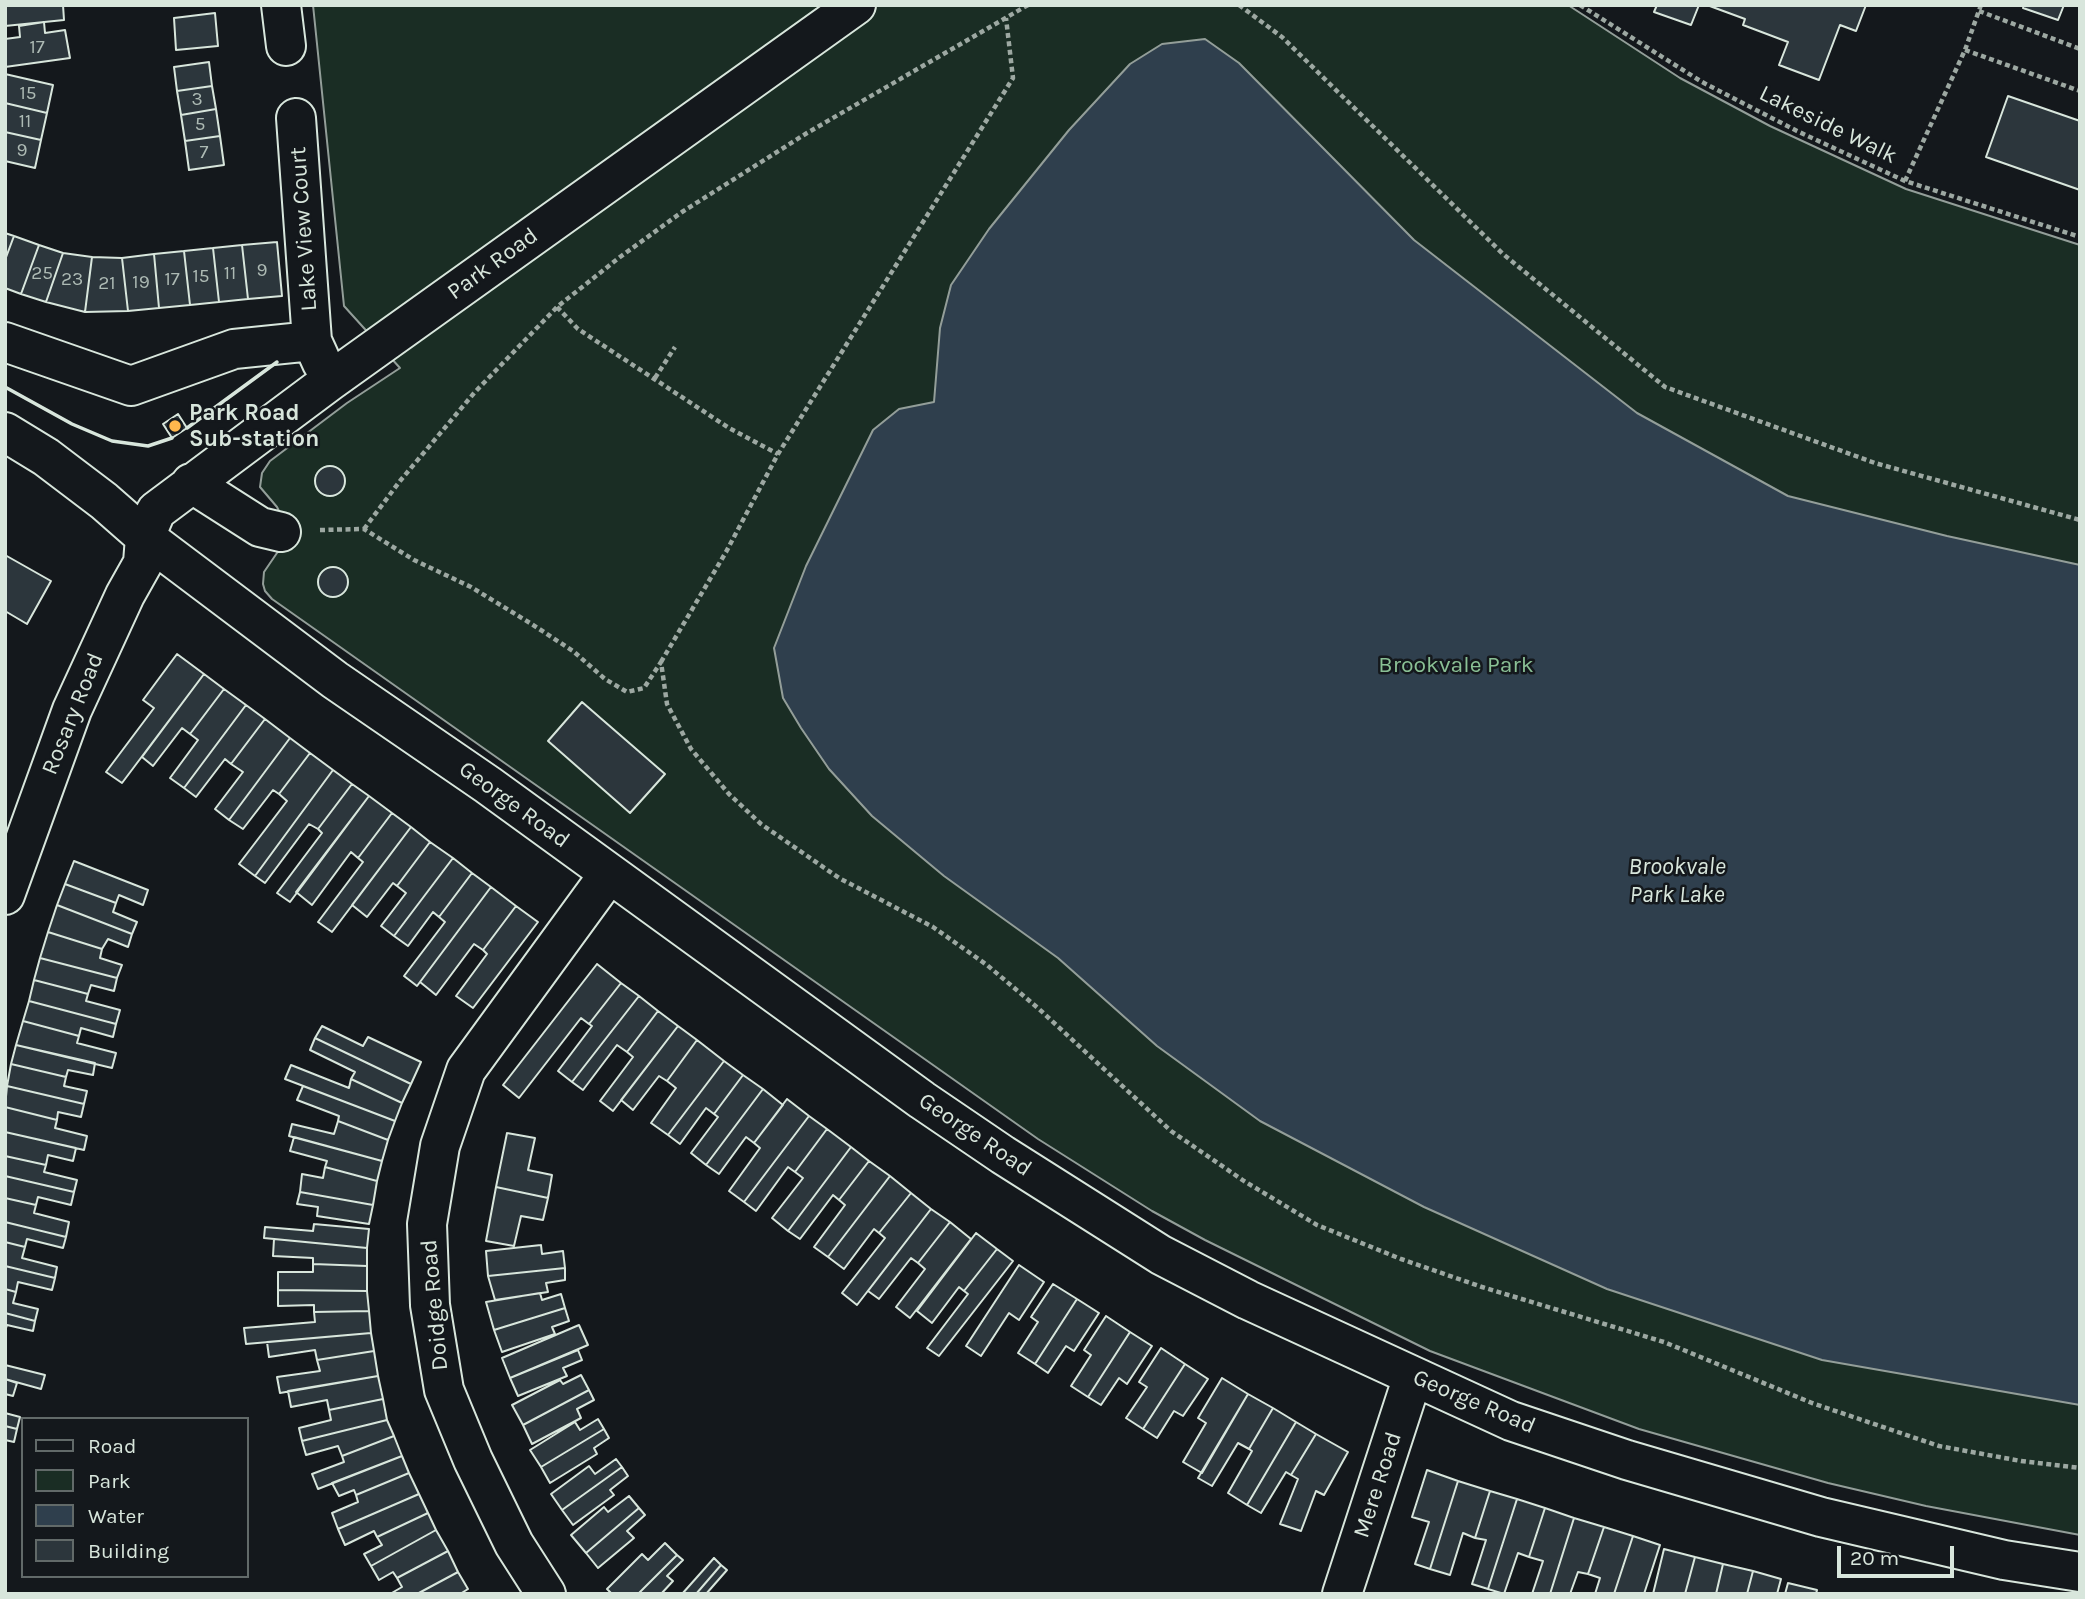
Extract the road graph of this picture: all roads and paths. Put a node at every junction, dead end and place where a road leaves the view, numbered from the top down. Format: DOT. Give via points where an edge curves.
graph roads {
  1 [pos="281,5"];
  2 [pos="856,5"];
  3 [pos="1028,5"];
  4 [pos="1239,5"];
  5 [pos="1582,6"];
  6 [pos="1980,8"];
  7 [pos="1006,18"];
  8 [pos="286,46"];
  9 [pos="2080,49"];
  10 [pos="1965,50"];
  11 [pos="2080,90"];
  12 [pos="296,118"];
  13 [pos="1905,181"];
  14 [pos="2080,237"];
  15 [pos="557,307"];
  16 [pos="312,341"];
  17 [pos="5,342"];
  18 [pos="675,347"];
  19 [pos="655,378"];
  20 [pos="330,381"];
  21 [pos="5,432"];
  22 [pos="778,454"];
  23 [pos="191,484"];
  24 [pos="2080,520"];
  25 [pos="281,532"];
  26 [pos="145,537"];
  27 [pos="661,662"];
  28 [pos="609,874"];
  29 [pos="7,887"];
  30 [pos="1413,1376"];
  31 [pos="2080,1468"];
  32 [pos="2080,1572"];
  33 [pos="546,1594"];
  34 [pos="1342,1594"];
  1 -- 8 [label="street"];
  2 -- 20 [label="street, Park Road"];
  3 -- 7 [label="path"];
  4 -- 24 [label="path" via="1282,37 1503,254 1665,387 1875,463"];
  5 -- 13 [label="path, Lakeside Walk" via="1702,82"];
  6 -- 9 [label="path"];
  6 -- 10 [label="path"];
  7 -- 15 [label="path" via="807,133 682,212"];
  7 -- 22 [label="path" via="1013,78"];
  10 -- 11 [label="path"];
  10 -- 13 [label="path"];
  12 -- 16 [label="street, Lake View Court"];
  13 -- 14 [label="path, Lakeside Walk"];
  15 -- 19 [label="path" via="579,330"];
  15 -- 27 [label="path" via="475,392 364,529 530,623 627,692 643,688"];
  16 -- 17 [label="street, Lake View Court" via="234,349 131,386"];
  16 -- 20 [label="street, Lake View Court"];
  18 -- 19 [label="path"];
  19 -- 22 [label="path" via="729,428"];
  20 -- 23 [label="street, Park Road"];
  21 -- 26 [label="street, George Road" via="104,501"];
  22 -- 27 [label="path"];
  23 -- 25 [label="street" via="260,527"];
  23 -- 26 [label="street, Park Road" via="156,511"];
  26 -- 28 [label="street, George Road" via="335,680"];
  26 -- 29 [label="street, Rosary Road" via="144,563 72,710"];
  27 -- 31 [label="path" via="667,704 691,749 761,824 839,878 933,927 987,965 1171,1131 1317,1226 1482,1287 1664,1342 1812,1403 1939,1446"];
  28 -- 30 [label="street, George Road" via="922,1100 1161,1255"];
  28 -- 33 [label="street, Doidge Road" via="466,1070 440,1146 427,1224 430,1306 444,1390 514,1544"];
  30 -- 32 [label="street, George Road" via="1511,1421 1640,1464 1821,1517 2004,1560"];
  30 -- 34 [label="street, Mere Road"];
}
